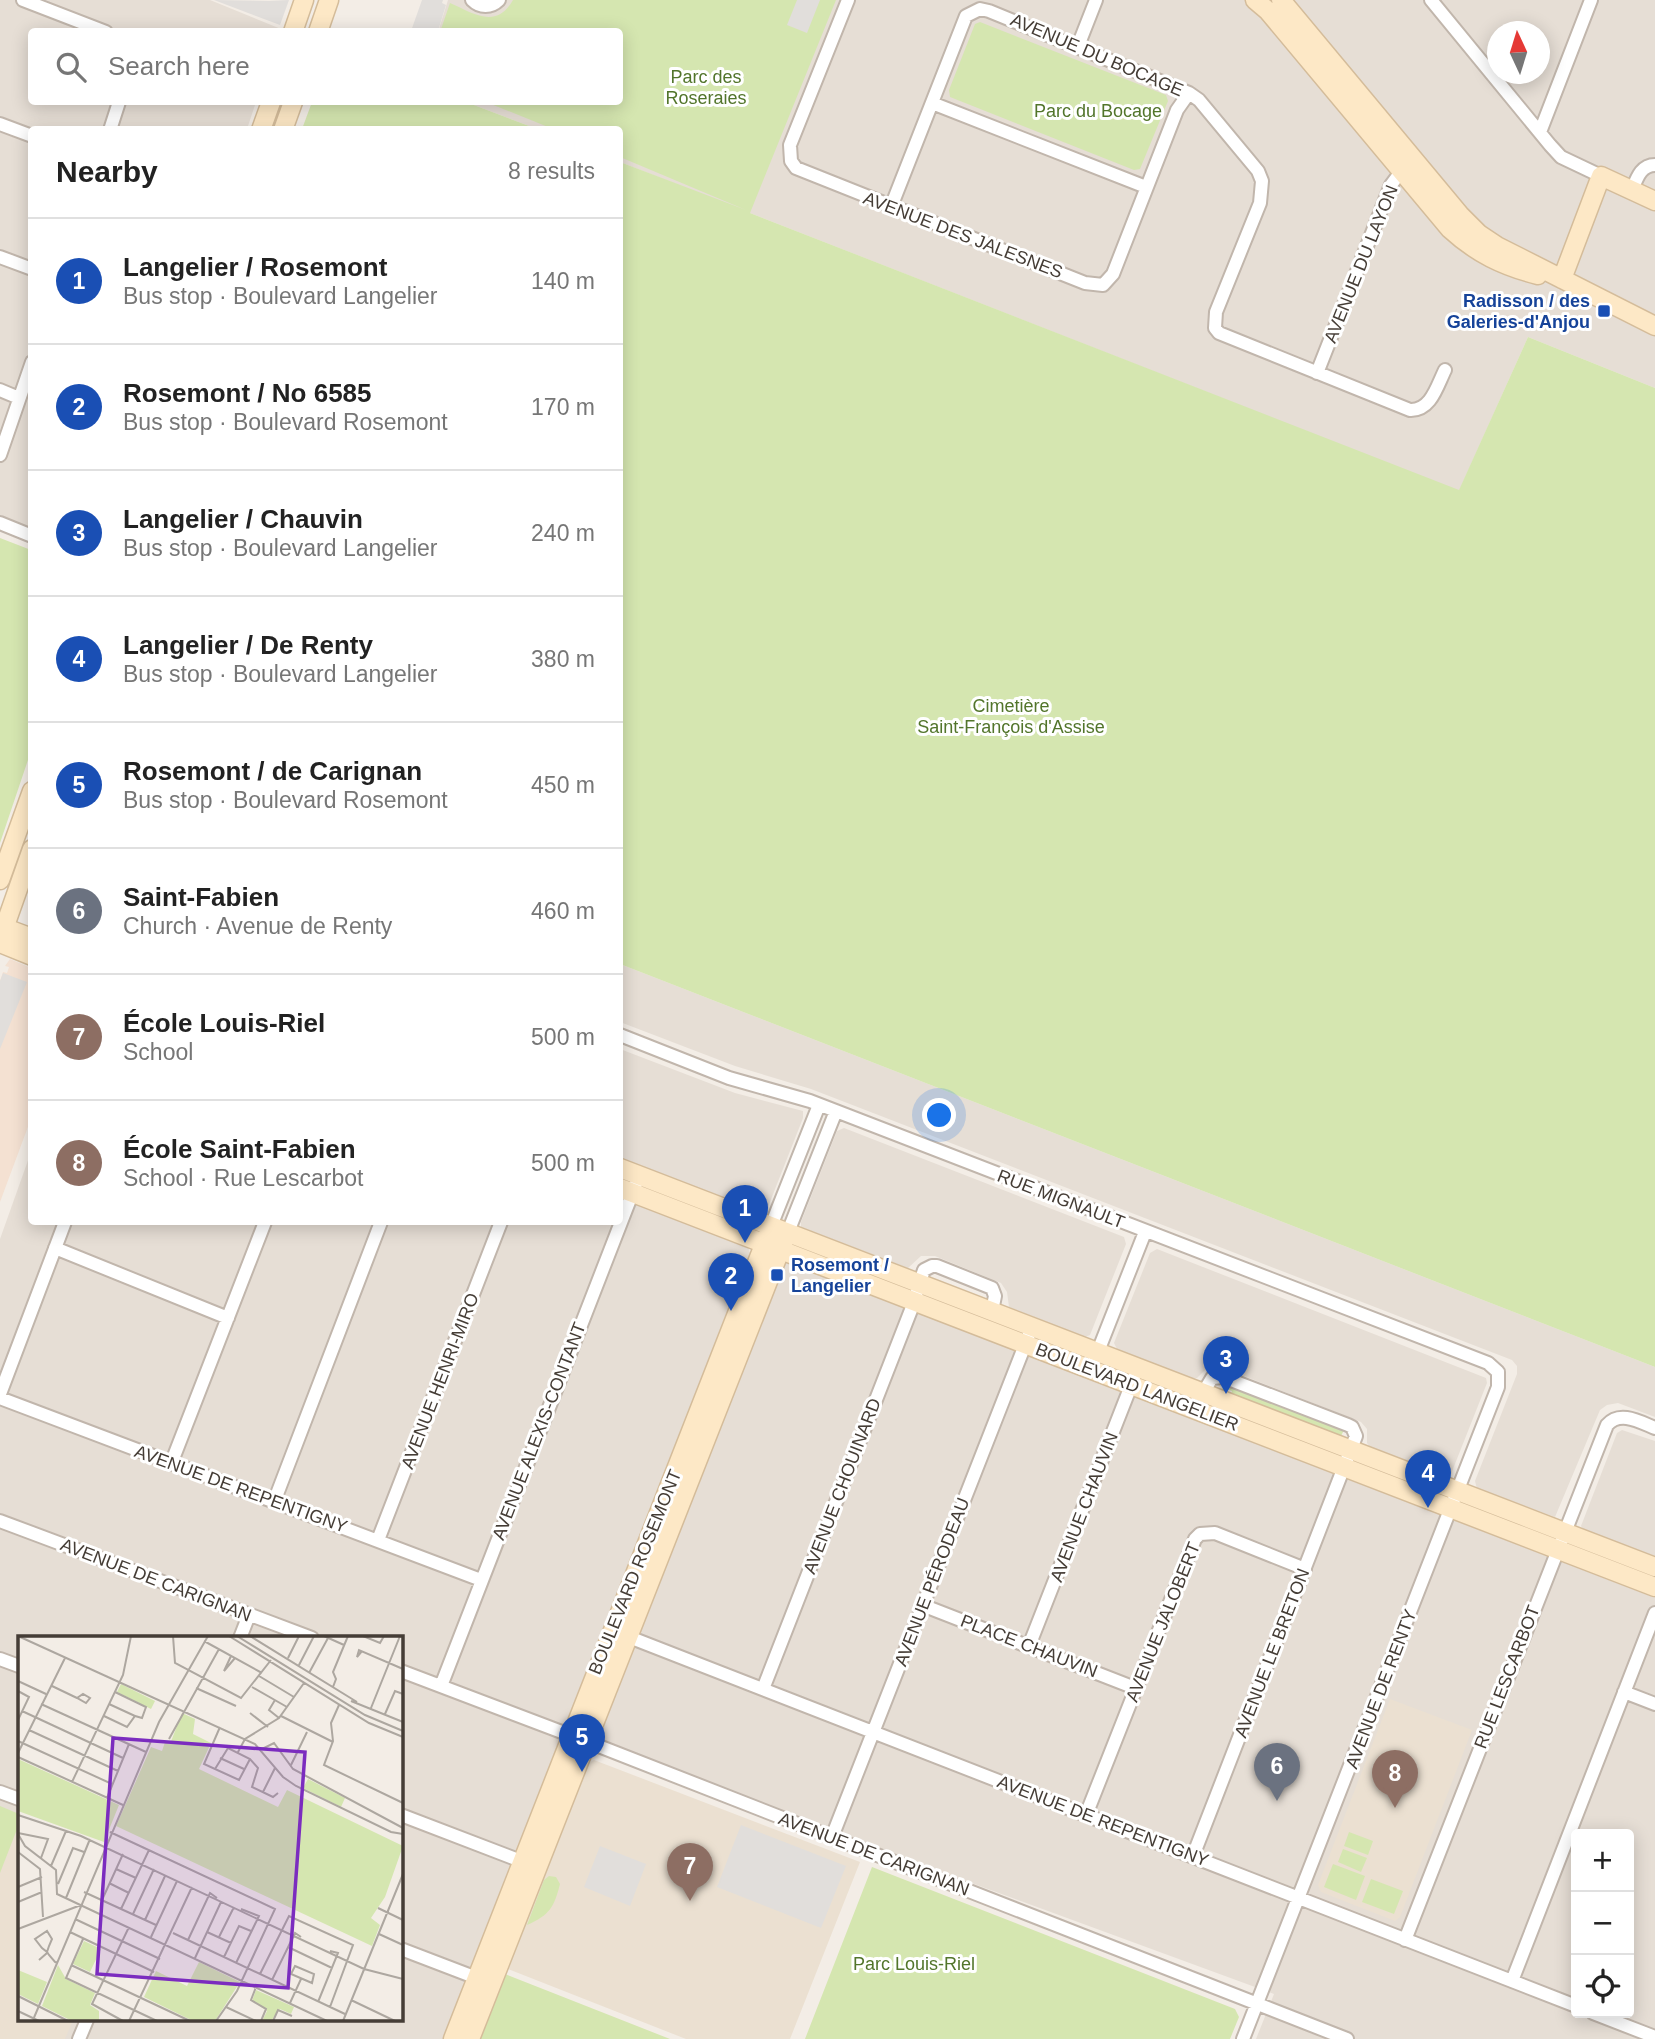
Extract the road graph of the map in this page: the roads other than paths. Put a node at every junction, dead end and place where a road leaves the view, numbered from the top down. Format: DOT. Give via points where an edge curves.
graph roads {
  1 [pos="23,0"];
  2 [pos="304,0"];
  3 [pos="329,0"];
  4 [pos="472,0"];
  5 [pos="499,0"];
  6 [pos="848,0"];
  7 [pos="1096,0"];
  8 [pos="1431,0"];
  9 [pos="1591,0"];
  10 [pos="1271,3"];
  11 [pos="96,28"];
  12 [pos="294,28"];
  13 [pos="319,28"];
  14 [pos="1078,46"];
  15 [pos="1189,93"];
  16 [pos="932,103"];
  17 [pos="119,105"];
  18 [pos="270,105"];
  19 [pos="292,105"];
  20 [pos="0,124"];
  21 [pos="111,126"];
  22 [pos="262,126"];
  23 [pos="285,126"];
  24 [pos="1539,132"];
  25 [pos="28,134"];
  26 [pos="1407,165"];
  27 [pos="1655,165"];
  28 [pos="1601,176"];
  29 [pos="1146,187"];
  30 [pos="1632,190"];
  31 [pos="1655,201"];
  32 [pos="891,207"];
  33 [pos="0,257"];
  34 [pos="28,268"];
  35 [pos="1562,279"];
  36 [pos="1655,326"];
  37 [pos="1445,370"];
  38 [pos="28,373"];
  39 [pos="1317,373"];
  40 [pos="0,390"];
  41 [pos="19,398"];
  42 [pos="0,456"];
  43 [pos="0,523"];
  44 [pos="28,534"];
  45 [pos="28,805"];
  46 [pos="28,860"];
  47 [pos="0,880"];
  48 [pos="1,934"];
  49 [pos="28,937"];
  50 [pos="28,953"];
  51 [pos="623,1036"];
  52 [pos="819,1105"];
  53 [pos="836,1111"];
  54 [pos="630,1185"];
  55 [pos="623,1204"];
  56 [pos="64,1225"];
  57 [pos="264,1225"];
  58 [pos="381,1225"];
  59 [pos="500,1225"];
  60 [pos="615,1225"];
  61 [pos="780,1229"];
  62 [pos="1145,1232"];
  63 [pos="773,1246"];
  64 [pos="55,1248"];
  65 [pos="920,1283"];
  66 [pos="915,1301"];
  67 [pos="228,1318"];
  68 [pos="1032,1326"];
  69 [pos="1025,1344"];
  70 [pos="1094,1360"];
  71 [pos="1498,1372"];
  72 [pos="1135,1376"];
  73 [pos="0,1396"];
  74 [pos="1655,1429"];
  75 [pos="1349,1459"];
  76 [pos="171,1464"];
  77 [pos="1455,1500"];
  78 [pos="274,1502"];
  79 [pos="0,1521"];
  80 [pos="1564,1532"];
  81 [pos="378,1540"];
  82 [pos="1557,1549"];
  83 [pos="1655,1567"];
  84 [pos="1305,1569"];
  85 [pos="481,1580"];
  86 [pos="1655,1587"];
  87 [pos="922,1605"];
  88 [pos="1655,1614"];
  89 [pos="249,1615"];
  90 [pos="241,1636"];
  91 [pos="307,1636"];
  92 [pos="629,1637"];
  93 [pos="1029,1646"];
  94 [pos="0,1658"];
  95 [pos="18,1666"];
  96 [pos="402,1671"];
  97 [pos="441,1686"];
  98 [pos="1135,1688"];
  99 [pos="763,1689"];
  100 [pos="1624,1692"];
  101 [pos="1655,1704"];
  102 [pos="873,1732"];
  103 [pos="579,1739"];
  104 [pos="0,1791"];
  105 [pos="18,1799"];
  106 [pos="402,1815"];
  107 [pos="1086,1815"];
  108 [pos="832,1837"];
  109 [pos="1193,1856"];
  110 [pos="531,1865"];
  111 [pos="1299,1898"];
  112 [pos="1405,1940"];
  113 [pos="402,1948"];
  114 [pos="484,1981"];
  115 [pos="1512,1981"];
  116 [pos="1257,2004"];
  117 [pos="1571,2004"];
  118 [pos="1606,2018"];
  119 [pos="86,2022"];
  120 [pos="1655,2037"];
  121 [pos="79,2039"];
  122 [pos="453,2039"];
  123 [pos="470,2039"];
  124 [pos="1243,2039"];
  125 [pos="1347,2039"];
  1 -- 11 [label="street"];
  2 -- 12 [label="main road"];
  3 -- 13 [label="main road"];
  4 -- 5 [label="street" via="485,6"];
  6 -- 32 [label="street, AVENUE DES JALESNES" via="790,145 791,162 804,173"];
  7 -- 14 [label="street"];
  8 -- 24 [label="street"];
  9 -- 24 [label="street"];
  10 -- 26 [label="main road"];
  14 -- 15 [label="street, AVENUE DU BOCAGE"];
  14 -- 16 [label="street, AVENUE DU BOCAGE" via="989,11 973,11 966,16"];
  15 -- 29 [label="street, AVENUE DES JALESNES" via="1177,110"];
  15 -- 39 [label="street, AVENUE DU BOCAGE" via="1262,181 1260,203 1216,312 1215,328 1226,338"];
  16 -- 29 [label="street"];
  16 -- 32 [label="street, AVENUE DU BOCAGE"];
  17 -- 21 [label="street"];
  18 -- 22 [label="main road"];
  19 -- 23 [label="main road"];
  20 -- 25 [label="street"];
  24 -- 28 [label="street" via="1561,157"];
  26 -- 35 [label="main road" via="1479,234"];
  26 -- 39 [label="street, AVENUE DU LAYON" via="1391,185"];
  27 -- 30 [label="street" via="1642,170"];
  28 -- 30 [label="main road"];
  28 -- 35 [label="main road"];
  29 -- 32 [label="street, AVENUE DES JALESNES" via="1113,274 1103,285 1085,283"];
  30 -- 31 [label="main road"];
  33 -- 34 [label="street"];
  35 -- 36 [label="main road"];
  37 -- 39 [label="street, AVENUE DU BOCAGE" via="1427,404 1417,410"];
  38 -- 41 [label="street"];
  40 -- 41 [label="street"];
  41 -- 42 [label="street"];
  43 -- 44 [label="street"];
  45 -- 47 [label="main road"];
  46 -- 48 [label="main road"];
  48 -- 49 [label="main road"];
  48 -- 50 [label="main road"];
  51 -- 52 [label="street, RUE MIGNAULT" via="729,1078"];
  52 -- 53 [label="street, RUE MIGNAULT"];
  52 -- 61 [label="street, BOULEVARD ROSEMONT"];
  53 -- 61 [label="street, BOULEVARD ROSEMONT"];
  53 -- 62 [label="street, RUE MIGNAULT"];
  54 -- 55 [label="street, AVENUE ALEXIS-CONTANT"];
  54 -- 61 [label="main road, BOULEVARD LANGELIER"];
  54 -- 63 [label="main road, BOULEVARD LANGELIER"];
  56 -- 64 [label="street"];
  57 -- 67 [label="street"];
  58 -- 78 [label="street"];
  59 -- 81 [label="street, AVENUE HENRI-MIRO"];
  60 -- 85 [label="street, AVENUE ALEXIS-CONTANT"];
  61 -- 63 [label="main road, BOULEVARD ROSEMONT"];
  61 -- 65 [label="main road, BOULEVARD LANGELIER"];
  62 -- 70 [label="street"];
  62 -- 71 [label="street, RUE MIGNAULT" via="1488,1363"];
  63 -- 66 [label="main road, BOULEVARD LANGELIER"];
  63 -- 92 [label="main road, BOULEVARD ROSEMONT"];
  63 -- 103 [label="main road, BOULEVARD ROSEMONT"];
  64 -- 67 [label="street"];
  64 -- 73 [label="street"];
  65 -- 66 [label="street, AVENUE CHOUINARD"];
  65 -- 68 [label="main road, BOULEVARD LANGELIER"];
  66 -- 69 [label="main road, BOULEVARD LANGELIER"];
  66 -- 99 [label="street, AVENUE CHOUINARD"];
  67 -- 76 [label="street"];
  68 -- 69 [label="street, AVENUE PÉRODEAU"];
  68 -- 70 [label="main road, BOULEVARD LANGELIER"];
  69 -- 70 [label="main road, BOULEVARD LANGELIER"];
  69 -- 87 [label="street, AVENUE PÉRODEAU"];
  70 -- 72 [label="main road, BOULEVARD LANGELIER"];
  71 -- 77 [label="street, AVENUE DE RENTY" via="1497,1387"];
  72 -- 75 [label="main road, BOULEVARD LANGELIER"];
  72 -- 75 [label="main road, BOULEVARD LANGELIER" via="1203,1393"];
  72 -- 93 [label="street, AVENUE CHAUVIN"];
  73 -- 76 [label="street, AVENUE DE REPENTIGNY"];
  74 -- 80 [label="street, RUE LESCARBOT" via="1626,1418 1614,1418 1607,1425"];
  75 -- 77 [label="main road, BOULEVARD LANGELIER"];
  75 -- 84 [label="street, AVENUE LE BRETON"];
  76 -- 78 [label="street, AVENUE DE REPENTIGNY"];
  77 -- 80 [label="main road, BOULEVARD LANGELIER"];
  77 -- 82 [label="main road, BOULEVARD LANGELIER"];
  77 -- 111 [label="street, AVENUE DE RENTY"];
  78 -- 81 [label="street, AVENUE DE REPENTIGNY"];
  79 -- 89 [label="street, AVENUE DE CARIGNAN"];
  80 -- 82 [label="street, RUE LESCARBOT"];
  80 -- 83 [label="main road, BOULEVARD LANGELIER"];
  81 -- 85 [label="street, AVENUE DE REPENTIGNY"];
  82 -- 86 [label="main road, BOULEVARD LANGELIER"];
  82 -- 112 [label="street, RUE LESCARBOT"];
  84 -- 98 [label="street, AVENUE JALOBERT" via="1215,1533 1200,1534"];
  84 -- 109 [label="street, AVENUE LE BRETON"];
  85 -- 97 [label="street, AVENUE ALEXIS-CONTANT"];
  87 -- 93 [label="street, PLACE CHAUVIN"];
  87 -- 102 [label="street, AVENUE PÉRODEAU"];
  88 -- 100 [label="street"];
  89 -- 90 [label="street"];
  89 -- 91 [label="street, AVENUE DE CARIGNAN"];
  92 -- 99 [label="street, AVENUE DE REPENTIGNY"];
  92 -- 103 [label="main road, BOULEVARD ROSEMONT"];
  93 -- 98 [label="street, PLACE CHAUVIN"];
  94 -- 95 [label="street"];
  96 -- 97 [label="street, AVENUE DE CARIGNAN"];
  97 -- 103 [label="street, AVENUE DE CARIGNAN"];
  98 -- 107 [label="street, AVENUE JALOBERT"];
  99 -- 102 [label="street, AVENUE DE REPENTIGNY"];
  100 -- 101 [label="street"];
  100 -- 115 [label="street"];
  102 -- 107 [label="street, AVENUE DE REPENTIGNY"];
  102 -- 108 [label="street, AVENUE PÉRODEAU"];
  103 -- 108 [label="street, AVENUE DE CARIGNAN"];
  103 -- 110 [label="main road, BOULEVARD ROSEMONT"];
  104 -- 105 [label="street"];
  106 -- 110 [label="street"];
  107 -- 109 [label="street, AVENUE DE REPENTIGNY"];
  108 -- 116 [label="street, AVENUE DE CARIGNAN"];
  109 -- 111 [label="street, AVENUE DE REPENTIGNY"];
  110 -- 114 [label="main road, BOULEVARD ROSEMONT"];
  111 -- 112 [label="street, AVENUE DE REPENTIGNY"];
  111 -- 116 [label="street, AVENUE DE RENTY"];
  112 -- 115 [label="street, AVENUE DE REPENTIGNY"];
  113 -- 114 [label="street"];
  114 -- 122 [label="main road, BOULEVARD ROSEMONT"];
  114 -- 123 [label="main road, BOULEVARD ROSEMONT"];
  115 -- 117 [label="street, AVENUE DE REPENTIGNY"];
  116 -- 124 [label="street, AVENUE DE RENTY"];
  116 -- 125 [label="street, AVENUE DE CARIGNAN"];
  118 -- 120 [label="street"];
  119 -- 121 [label="street"];
}
